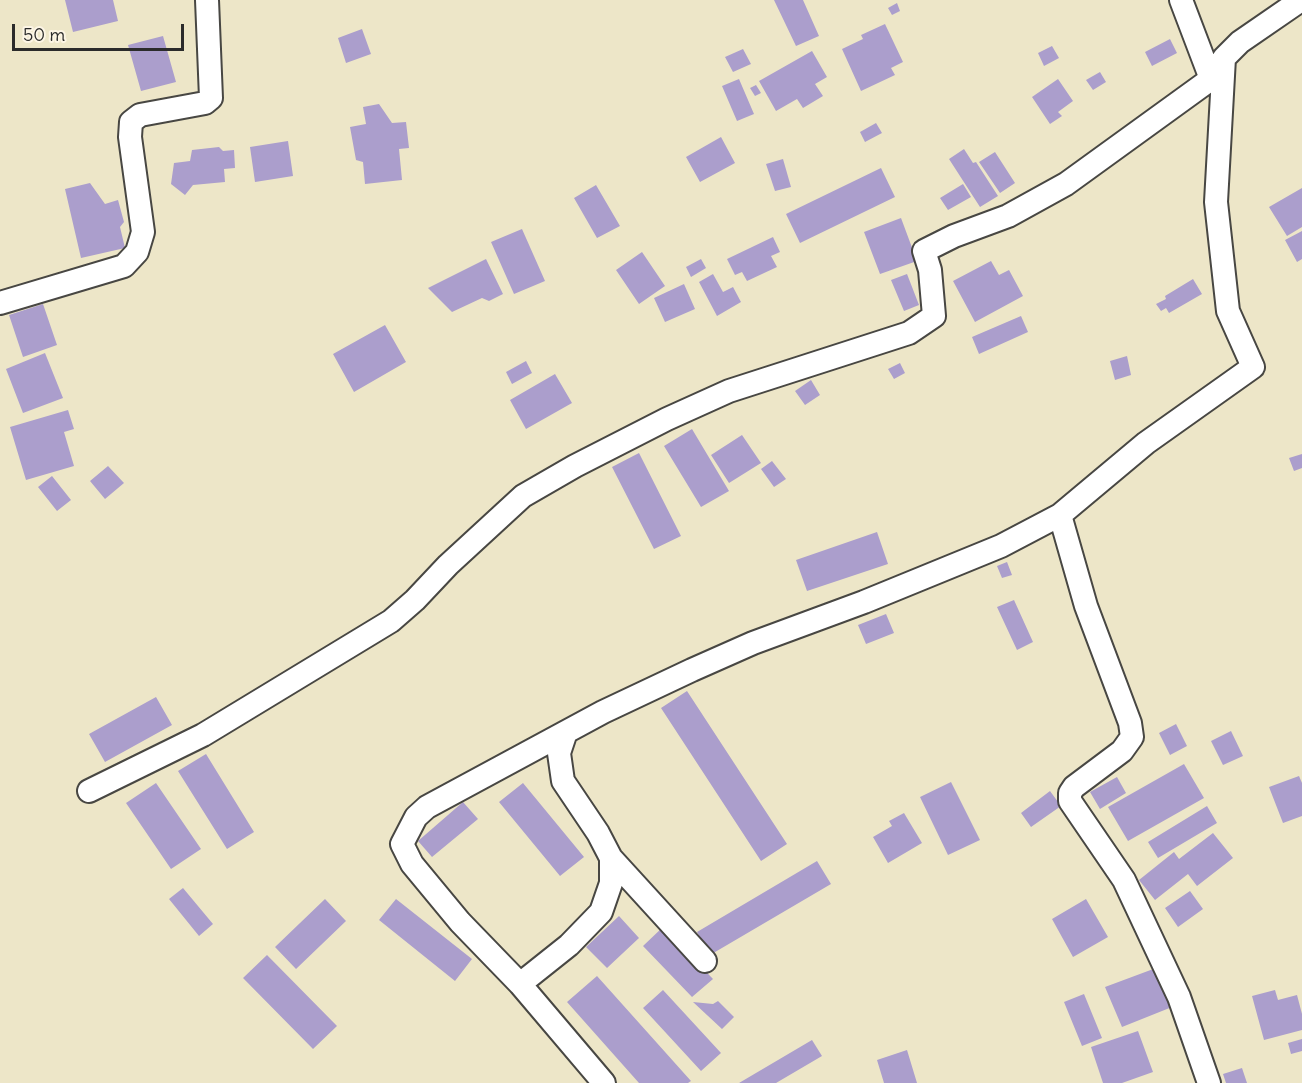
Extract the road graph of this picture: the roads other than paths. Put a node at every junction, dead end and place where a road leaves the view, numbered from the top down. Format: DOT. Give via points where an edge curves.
graph roads {
  1 [pos="207,0"];
  2 [pos="1181,0"];
  3 [pos="1301,0"];
  4 [pos="1224,58"];
  5 [pos="1211,79"];
  6 [pos="0,303"];
  7 [pos="1060,515"];
  8 [pos="566,732"];
  9 [pos="89,791"];
  10 [pos="611,858"];
  11 [pos="705,961"];
  12 [pos="520,984"];
  13 [pos="604,1083"];
  14 [pos="1209,1083"];
  1 -- 6 [label="street" via="211,98 205,103 140,116 131,122 143,232 137,252 124,266"];
  2 -- 5 [label="street"];
  3 -- 4 [label="street" via="1240,42"];
  4 -- 5 [label="street"];
  4 -- 7 [label="street" via="1216,202 1228,311 1253,367 1146,443"];
  5 -- 9 [label="street" via="1066,184 1008,216 924,251 930,270 934,316 909,333 729,392 575,466 523,496 391,621 203,735"];
  7 -- 8 [label="street" via="1001,546 743,648"];
  7 -- 14 [label="street" via="1086,606 1131,723 1132,737 1122,751 1074,787 1070,801 1124,880 1179,997"];
  8 -- 10 [label="street" via="560,753 563,781"];
  8 -- 12 [label="street" via="427,807 416,817 402,844 412,864 460,922"];
  10 -- 11 [label="street"];
  10 -- 12 [label="street" via="611,883 601,912 570,945"];
  12 -- 13 [label="street"];
}
